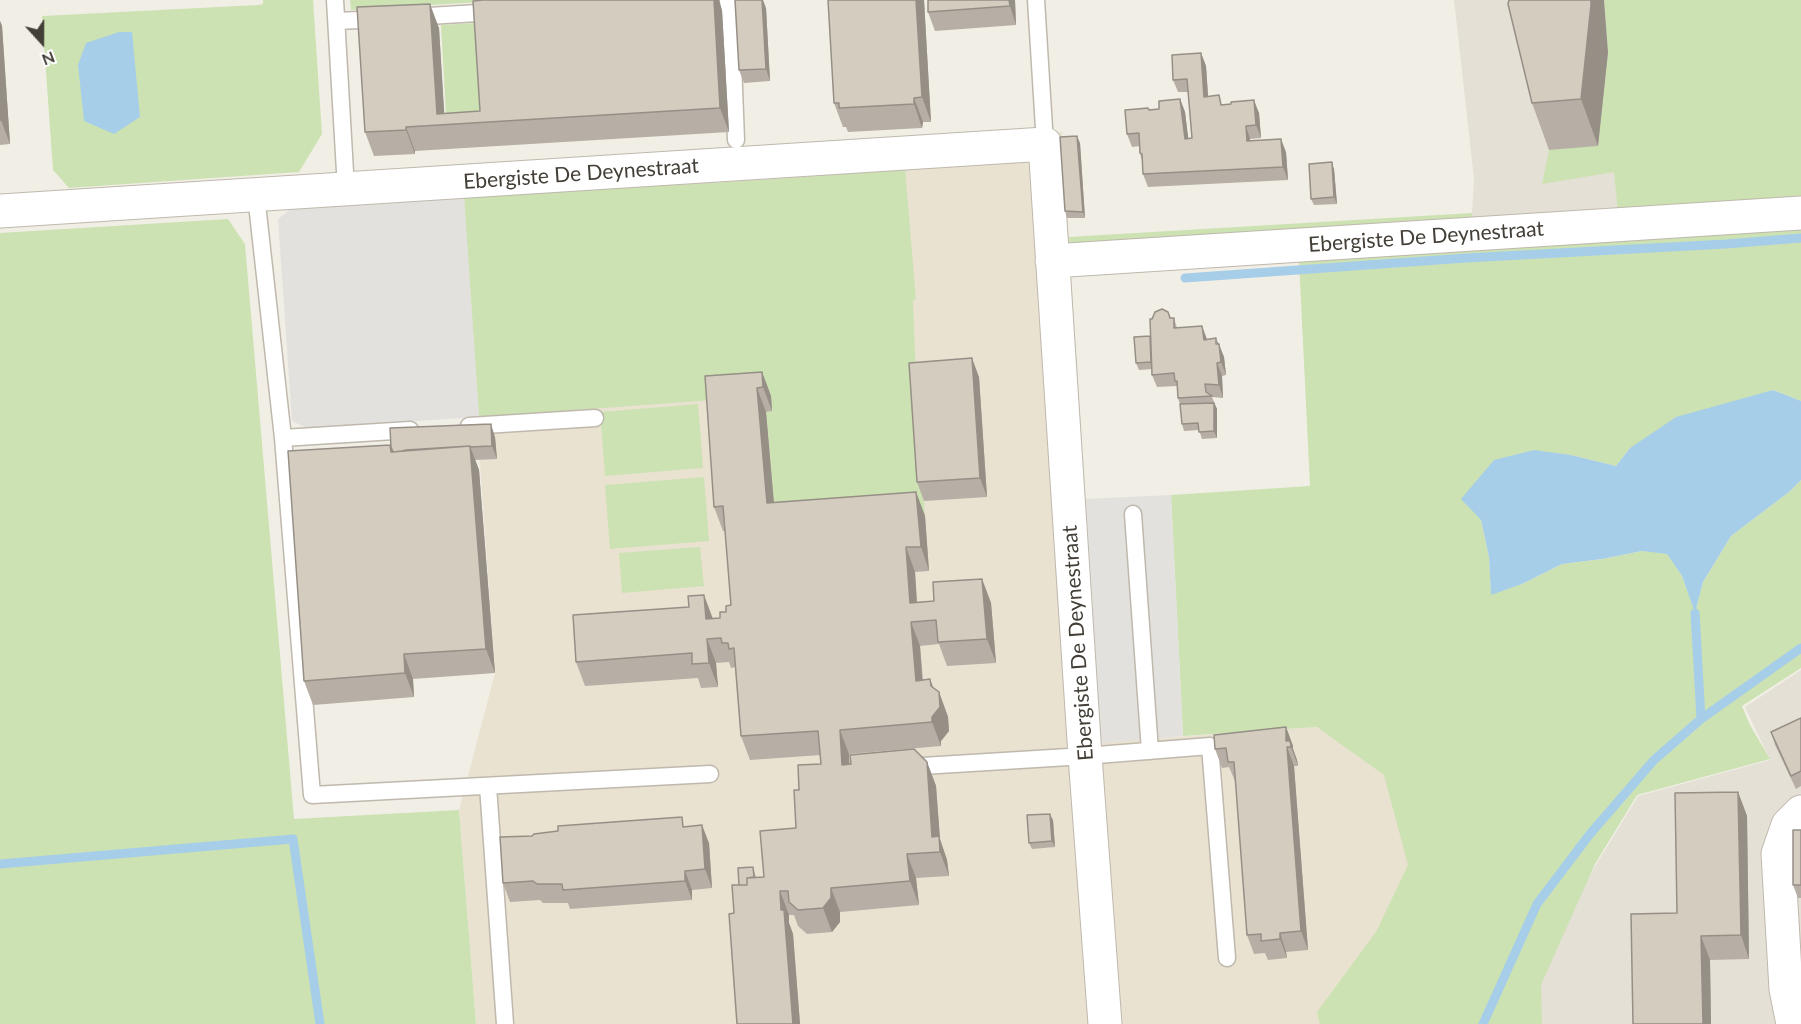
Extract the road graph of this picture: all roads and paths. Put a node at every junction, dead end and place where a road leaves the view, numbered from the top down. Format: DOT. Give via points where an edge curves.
graph roads {
  1 [pos="335,0"];
  2 [pos="728,0"];
  3 [pos="1036,0"];
  4 [pos="514,11"];
  5 [pos="337,21"];
  6 [pos="736,140"];
  7 [pos="1045,144"];
  8 [pos="346,189"];
  9 [pos="256,195"];
  10 [pos="0,211"];
  11 [pos="1801,213"];
  12 [pos="1052,261"];
  13 [pos="595,418"];
  14 [pos="449,427"];
  15 [pos="427,429"];
  16 [pos="283,438"];
  17 [pos="1133,514"];
  18 [pos="1150,751"];
  19 [pos="1085,756"];
  20 [pos="887,769"];
  21 [pos="710,774"];
  22 [pos="488,786"];
  23 [pos="1801,812"];
  24 [pos="1227,958"];
  25 [pos="505,1024"];
  26 [pos="1105,1024"];
  27 [pos="1793,1024"];
  1 -- 5 [label="lane"];
  2 -- 6 [label="lane"];
  3 -- 7 [label="lane"];
  4 -- 5 [label="lane"];
  5 -- 8 [label="lane"];
  7 -- 8 [label="street, Ebergiste De Deynestraat"];
  7 -- 12 [label="street, Ebergiste De Deynestraat"];
  8 -- 9 [label="street, Ebergiste De Deynestraat"];
  9 -- 10 [label="street, Ebergiste De Deynestraat"];
  9 -- 16 [label="lane"];
  11 -- 12 [label="street, Ebergiste De Deynestraat"];
  12 -- 19 [label="street, Ebergiste De Deynestraat"];
  13 -- 14 [label="lane"];
  15 -- 16 [label="lane"];
  16 -- 22 [label="lane" via="312,795"];
  17 -- 18 [label="lane"];
  18 -- 19 [label="lane"];
  18 -- 24 [label="lane" via="1210,746"];
  19 -- 20 [label="lane"];
  19 -- 26 [label="street, Ebergiste De Deynestraat"];
  21 -- 22 [label="lane"];
  22 -- 25 [label="lane"];
  23 -- 27 [label="street" via="1788,825 1778,854 1786,989"];
}
